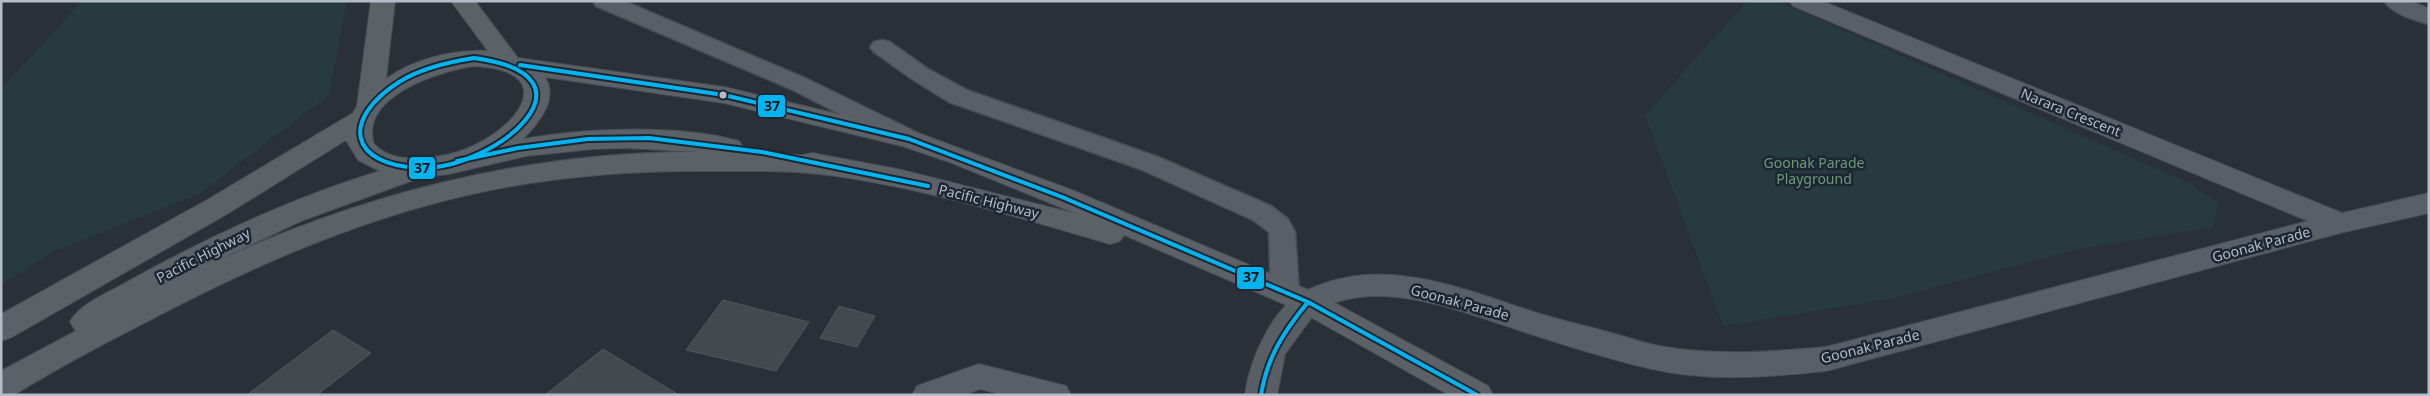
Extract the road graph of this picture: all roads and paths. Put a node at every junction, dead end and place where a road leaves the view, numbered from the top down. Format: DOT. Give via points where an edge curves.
graph roads {
  1 [pos="383,1"];
  2 [pos="463,1"];
  3 [pos="604,1"];
  4 [pos="1801,1"];
  5 [pos="2395,1"];
  6 [pos="2429,17"];
  7 [pos="882,47"];
  8 [pos="514,63"];
  9 [pos="366,112"];
  10 [pos="909,139"];
  11 [pos="457,161"];
  12 [pos="829,166"];
  13 [pos="423,167"];
  14 [pos="2429,203"];
  15 [pos="2340,223"];
  16 [pos="1220,266"];
  17 [pos="1296,297"];
  18 [pos="1,329"];
  19 [pos="1,379"];
  20 [pos="1,387"];
  21 [pos="928,395"];
  22 [pos="1055,395"];
  23 [pos="1261,395"];
  24 [pos="1477,395"];
  1 -- 9 [label="main road"];
  2 -- 8 [label="main road"];
  3 -- 10 [label="lane" via="800,84"];
  4 -- 15 [label="street, Narara Crescent"];
  5 -- 6 [label="lane"];
  7 -- 17 [label="lane" via="958,96 1149,163 1262,212 1282,232"];
  8 -- 9 [label="main road, Pacific Highway" via="474,58 434,65 398,82"];
  8 -- 10 [label="main road, Pacific Highway" via="724,95"];
  8 -- 11 [label="main road" via="530,73 536,83 534,106 514,132 478,154"];
  9 -- 13 [label="main road" via="359,133 361,145 370,156 402,167"];
  9 -- 18 [label="main road" via="216,207"];
  10 -- 16 [label="main road, Pacific Highway" via="1062,197"];
  11 -- 12 [label="main road, Pacific Highway" via="518,148 622,137 712,144"];
  11 -- 13 [label="main road"];
  12 -- 16 [label="main road, Pacific Highway" via="902,179 1036,213"];
  12 -- 20 [label="main road" via="710,161 593,166 512,177 400,203 234,265 154,304"];
  13 -- 19 [label="main road, Pacific Highway" via="347,192 216,247 114,303"];
  14 -- 15 [label="street, Goonak Parade"];
  15 -- 17 [label="street, Goonak Parade" via="1826,358 1780,364 1703,365 1659,358 1479,305 1400,286 1366,285"];
  16 -- 17 [label="main road, Pacific Highway"];
  17 -- 23 [label="street" via="1267,356"];
  17 -- 24 [label="main road, Pacific Highway"];
  21 -- 22 [label="street" via="979,376"];
}
